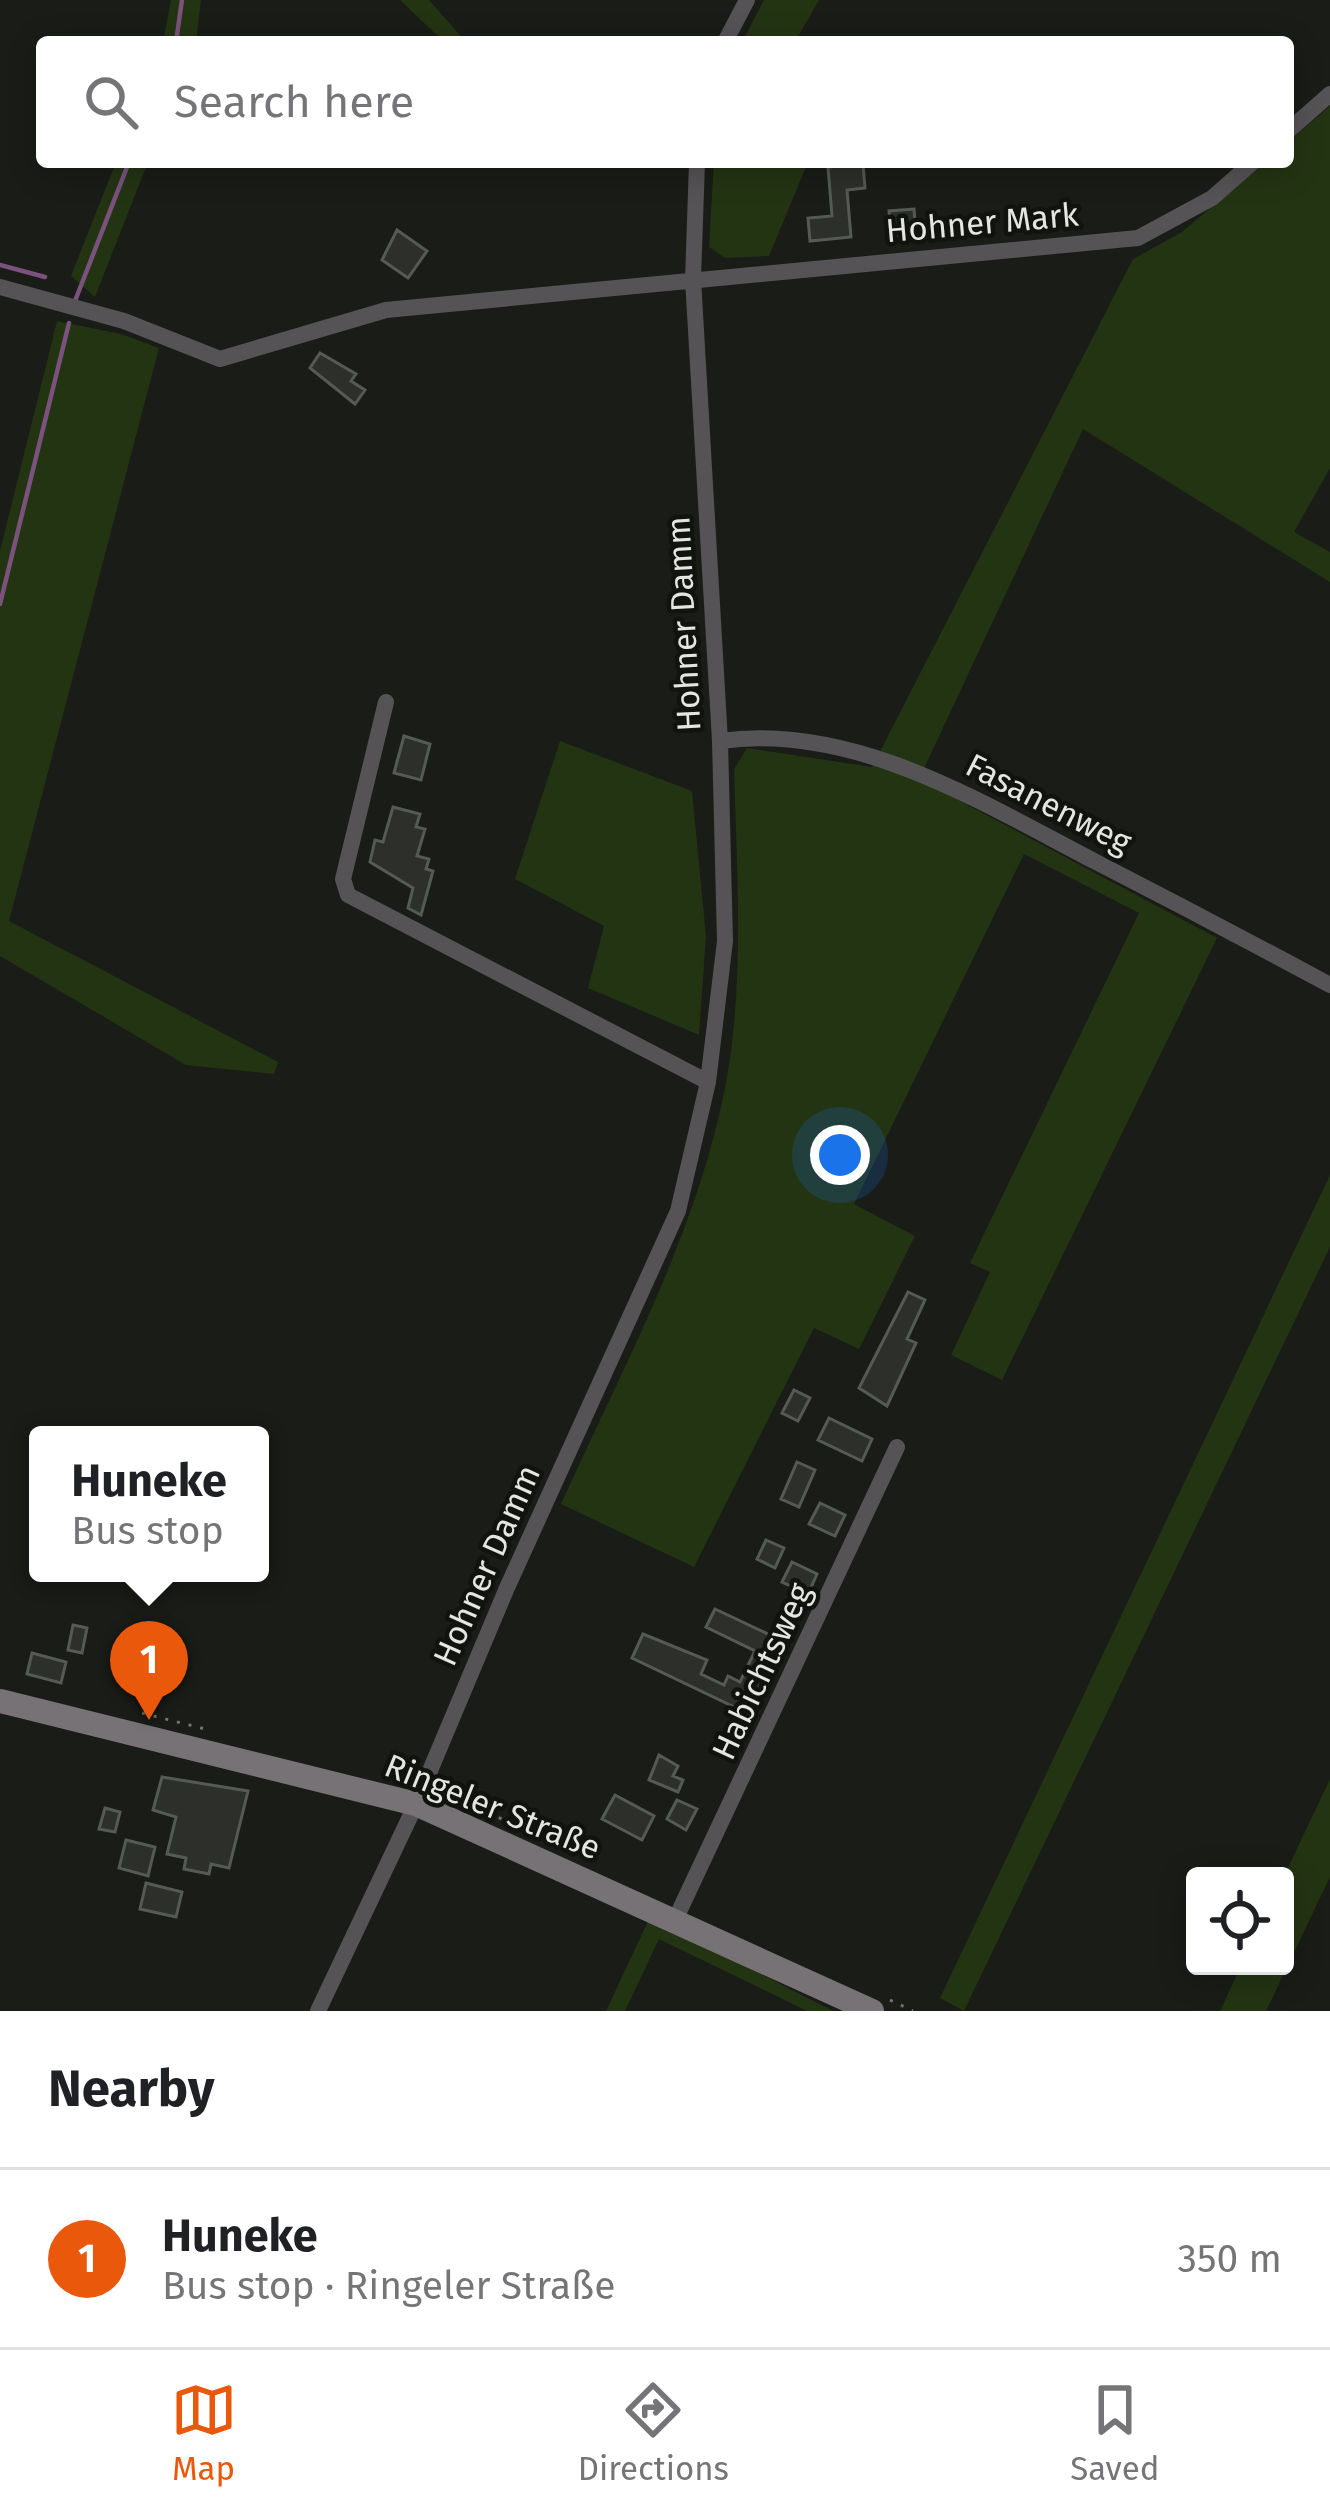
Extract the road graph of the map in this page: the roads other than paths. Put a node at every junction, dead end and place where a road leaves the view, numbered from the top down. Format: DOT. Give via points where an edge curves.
graph roads {
  1 [pos="747,0"];
  2 [pos="728,36"];
  3 [pos="1330,94"];
  4 [pos="1294,126"];
  5 [pos="697,168"];
  6 [pos="1246,168"];
  7 [pos="692,279"];
  8 [pos="0,287"];
  9 [pos="386,702"];
  10 [pos="719,742"];
  11 [pos="1330,985"];
  12 [pos="708,1082"];
  13 [pos="897,1447"];
  14 [pos="0,1701"];
  15 [pos="416,1804"];
  16 [pos="676,1918"];
  17 [pos="318,2011"];
  18 [pos="872,2011"];
  1 -- 2 [label="street"];
  3 -- 4 [label="street"];
  5 -- 7 [label="street, Hohner Damm"];
  6 -- 7 [label="street, Hohner Mark" via="1212,198 1138,238"];
  7 -- 8 [label="street, Hohner Mark" via="386,310 220,359 124,321"];
  7 -- 10 [label="street, Hohner Damm"];
  9 -- 12 [label="street" via="343,879 347,895"];
  10 -- 11 [label="street, Fasanenweg" via="785,741 927,774"];
  10 -- 12 [label="street, Hohner Damm" via="724,941"];
  12 -- 15 [label="street, Hohner Damm" via="678,1210"];
  13 -- 16 [label="street, Habichtsweg"];
  14 -- 15 [label="street, Ringeler Straße"];
  15 -- 16 [label="street, Ringeler Straße"];
  15 -- 17 [label="street, Hohner Damm"];
  16 -- 18 [label="street, Ringeler Straße"];
}
